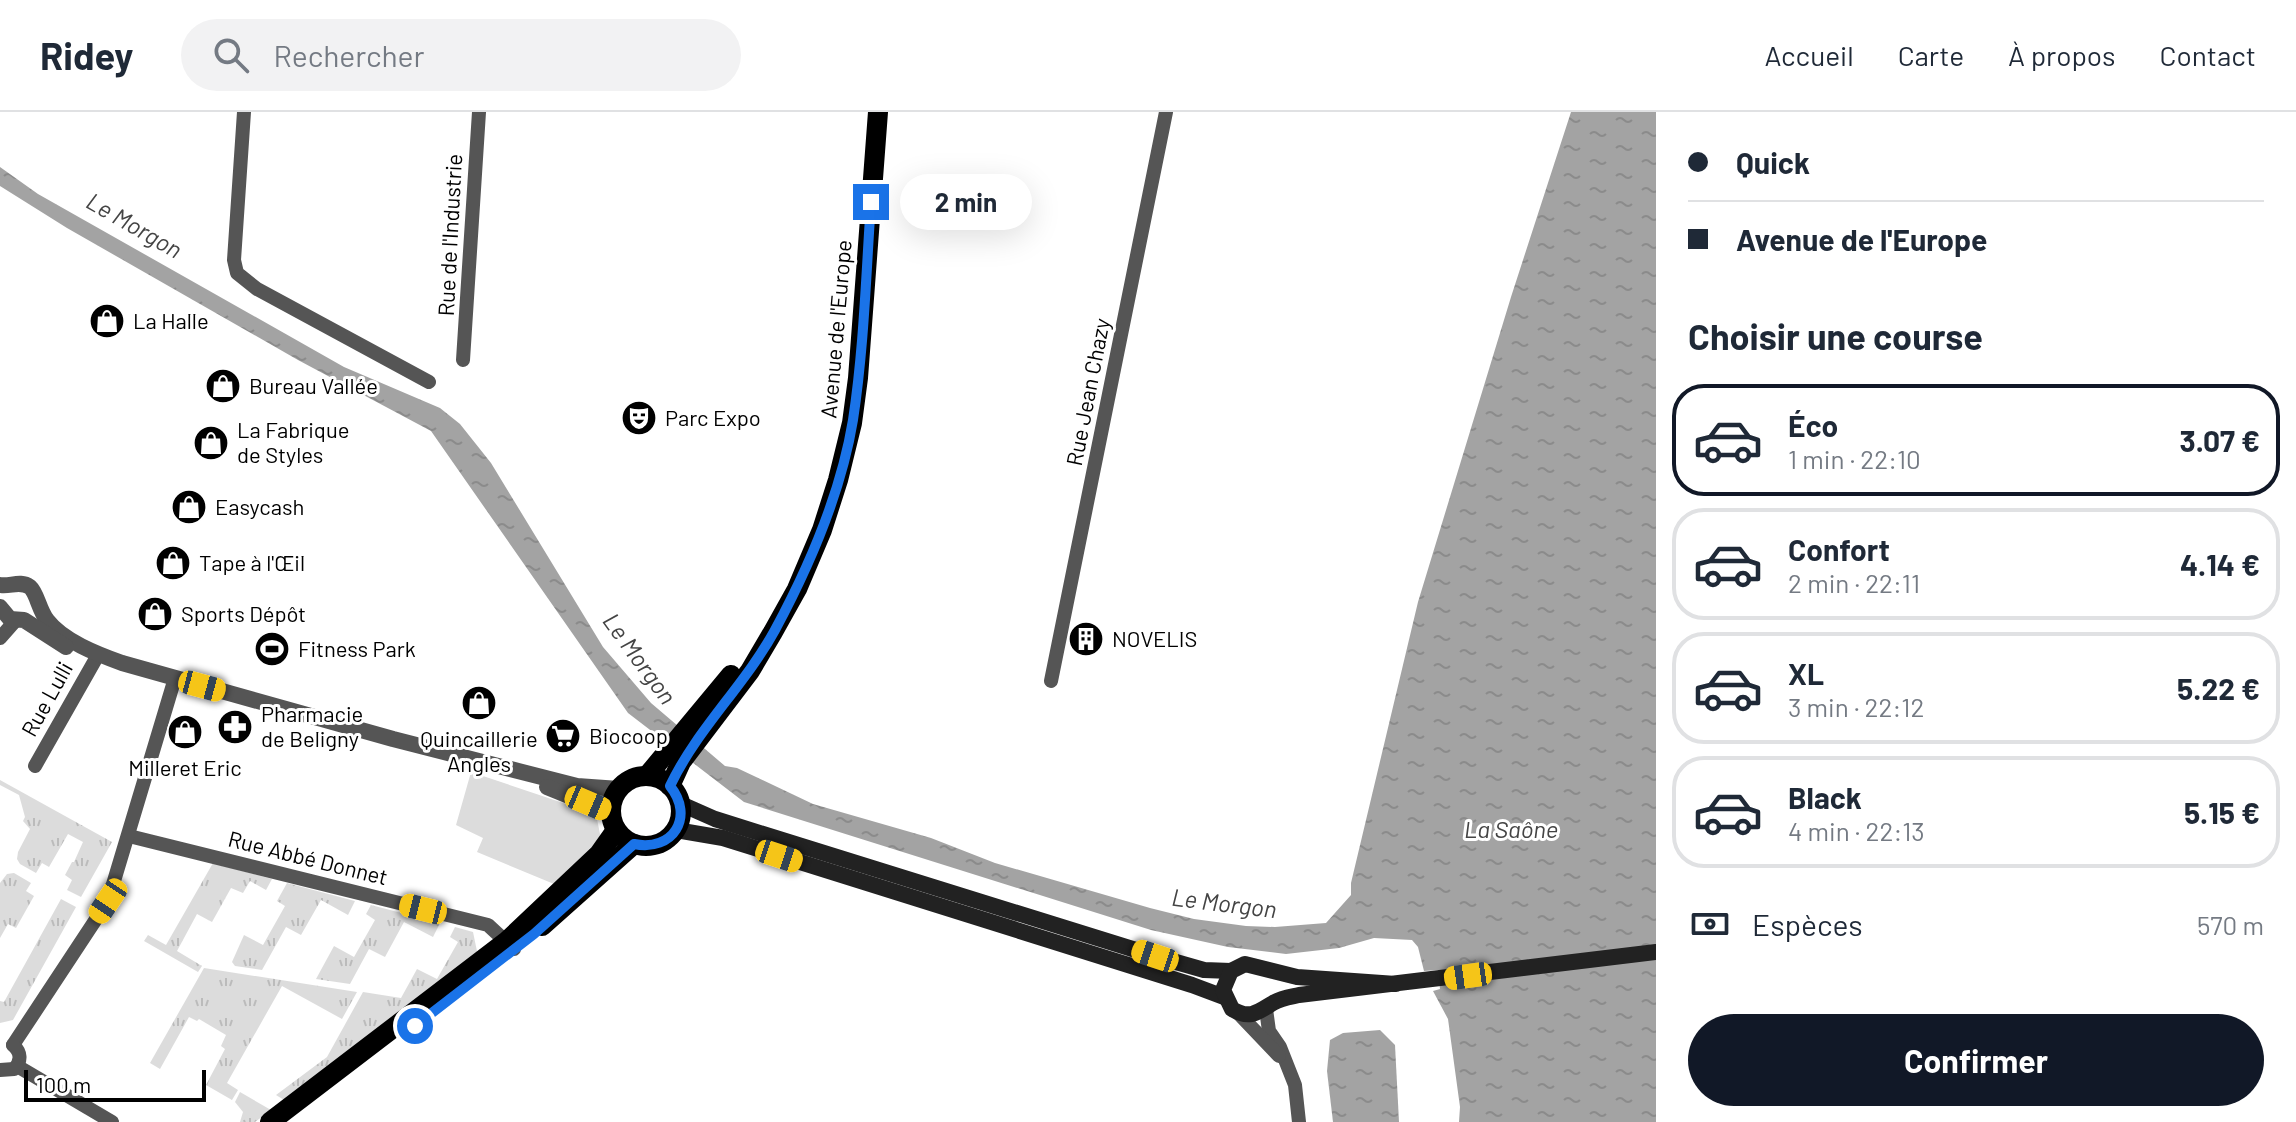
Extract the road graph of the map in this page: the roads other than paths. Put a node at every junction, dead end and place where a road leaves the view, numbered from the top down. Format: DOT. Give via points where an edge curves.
graph roads {
  1 [pos="244,112"];
  2 [pos="479,112"];
  3 [pos="878,112"];
  4 [pos="1166,112"];
  5 [pos="463,360"];
  6 [pos="429,382"];
  7 [pos="3,590"];
  8 [pos="37,605"];
  9 [pos="9,616"];
  10 [pos="0,638"];
  11 [pos="98,655"];
  12 [pos="175,678"];
  13 [pos="1051,681"];
  14 [pos="471,757"];
  15 [pos="674,758"];
  16 [pos="35,766"];
  17 [pos="647,776"];
  18 [pos="670,786"];
  19 [pos="619,789"];
  20 [pos="681,804"];
  21 [pos="614,821"];
  22 [pos="676,830"];
  23 [pos="129,836"];
  24 [pos="634,844"];
  25 [pos="511,945"];
  26 [pos="1656,952"];
  27 [pos="1231,971"];
  28 [pos="1266,971"];
  29 [pos="1396,984"];
  30 [pos="1224,997"];
  31 [pos="1268,1007"];
  32 [pos="1238,1013"];
  33 [pos="7,1044"];
  34 [pos="1287,1062"];
  35 [pos="17,1066"];
  36 [pos="0,1070"];
  37 [pos="112,1122"];
  38 [pos="270,1122"];
  39 [pos="289,1122"];
  40 [pos="1299,1122"];
  1 -- 6 [label="street" via="237,273 257,289"];
  2 -- 5 [label="street, Rue de l'Industrie"];
  3 -- 15 [label="main road, Avenue de l'Europe" via="852,423 822,530 773,632 739,666"];
  4 -- 13 [label="street, Rue Jean Chazy"];
  7 -- 8 [label="street" via="18,583 28,586"];
  8 -- 9 [label="street" via="32,614"];
  8 -- 11 [label="street" via="49,623"];
  9 -- 10 [label="street"];
  9 -- 11 [label="street" via="61,645"];
  11 -- 12 [label="street"];
  11 -- 16 [label="street, Rue Lulli"];
  12 -- 14 [label="street"];
  12 -- 23 [label="street"];
  14 -- 19 [label="street" via="577,786"];
  14 -- 21 [label="street"];
  15 -- 17 [label="main road, Avenue de l'Europe"];
  15 -- 18 [label="main road, Avenue de l'Europe"];
  17 -- 18 [label="main road"];
  17 -- 19 [label="main road"];
  18 -- 20 [label="main road"];
  19 -- 21 [label="main road" via="613,800"];
  20 -- 22 [label="main road"];
  20 -- 27 [label="main road" via="1167,959"];
  21 -- 24 [label="main road"];
  21 -- 25 [label="main road" via="599,854"];
  22 -- 24 [label="main road" via="658,845"];
  22 -- 30 [label="main road" via="723,838"];
  23 -- 25 [label="street, Rue Abbé Donnet" via="488,925"];
  23 -- 33 [label="street" via="108,901"];
  24 -- 25 [label="main road"];
  25 -- 38 [label="main road"];
  25 -- 39 [label="main road"];
  26 -- 29 [label="main road"];
  27 -- 28 [label="main road" via="1253,964"];
  27 -- 30 [label="main road"];
  28 -- 29 [label="main road"];
  28 -- 31 [label="main road" via="1275,991"];
  29 -- 31 [label="main road" via="1299,995"];
  30 -- 32 [label="main road"];
  31 -- 32 [label="main road" via="1253,1015"];
  31 -- 34 [label="street" via="1269,1031"];
  32 -- 34 [label="street"];
  33 -- 35 [label="street" via="19,1052"];
  34 -- 40 [label="street"];
  35 -- 36 [label="street"];
  35 -- 37 [label="street"];
}
